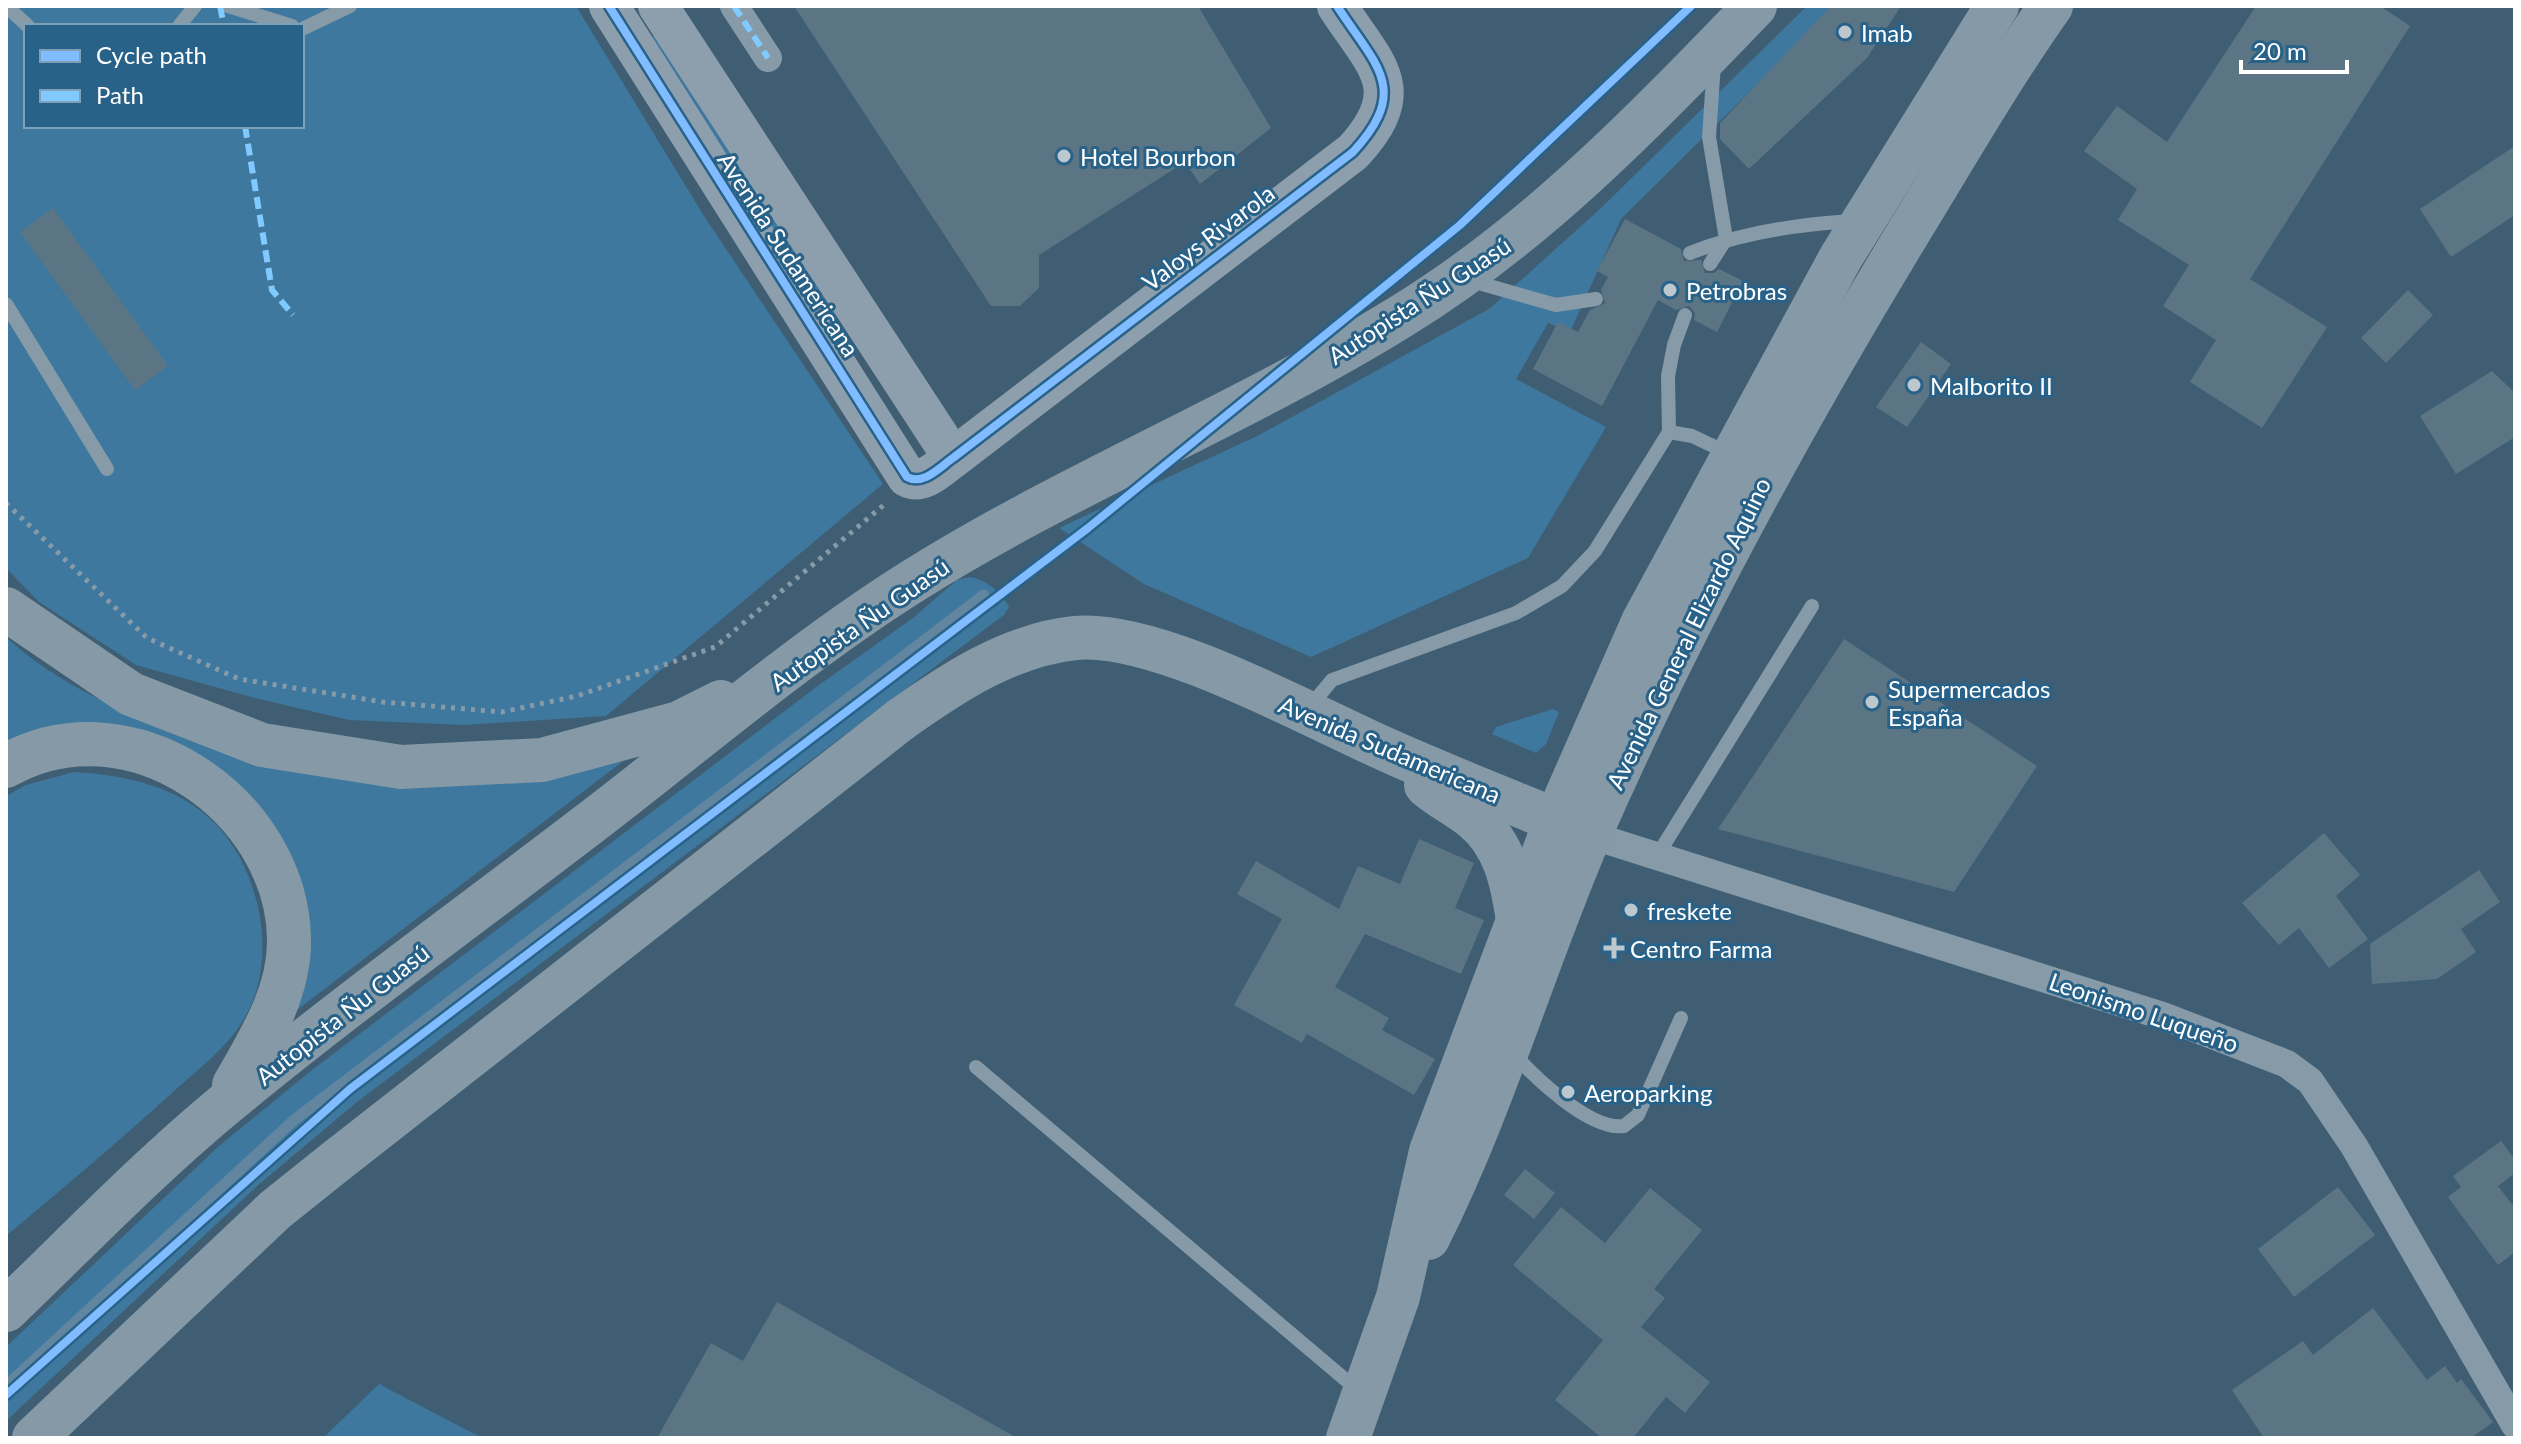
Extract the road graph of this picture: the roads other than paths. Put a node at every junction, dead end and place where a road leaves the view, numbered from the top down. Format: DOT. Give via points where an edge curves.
graph roads {
  1 [pos="6,6"];
  2 [pos="195,6"];
  3 [pos="228,6"];
  4 [pos="350,6"];
  5 [pos="609,6"];
  6 [pos="658,6"];
  7 [pos="734,6"];
  8 [pos="1337,6"];
  9 [pos="1755,6"];
  10 [pos="1997,6"];
  11 [pos="2051,6"];
  12 [pos="26,24"];
  13 [pos="181,24"];
  14 [pos="286,24"];
  15 [pos="304,28"];
  16 [pos="1715,47"];
  17 [pos="768,58"];
  18 [pos="1863,220"];
  19 [pos="1726,239"];
  20 [pos="1690,253"];
  21 [pos="1841,257"];
  22 [pos="1710,264"];
  23 [pos="1460,277"];
  24 [pos="1880,280"];
  25 [pos="1596,299"];
  26 [pos="6,304"];
  27 [pos="1685,315"];
  28 [pos="1669,432"];
  29 [pos="1732,455"];
  30 [pos="953,458"];
  31 [pos="107,469"];
  32 [pos="1812,606"];
  33 [pos="6,609"];
  34 [pos="805,659"];
  35 [pos="1305,713"];
  36 [pos="1389,751"];
  37 [pos="6,766"];
  38 [pos="1573,827"];
  39 [pos="1657,856"];
  40 [pos="1518,920"];
  41 [pos="1681,1018"];
  42 [pos="1510,1048"];
  43 [pos="976,1067"];
  44 [pos="219,1110"];
  45 [pos="1398,1297"];
  46 [pos="6,1310"];
  47 [pos="1364,1394"];
  48 [pos="2515,1425"];
  49 [pos="34,1438"];
  50 [pos="1348,1438"];
  1 -- 12 [label="lane"];
  2 -- 13 [label="lane"];
  3 -- 14 [label="lane"];
  4 -- 15 [label="lane"];
  5 -- 30 [label="street, Avenida Sudamericana" via="907,477 921,480"];
  6 -- 30 [label="street, Avenida Sudamericana"];
  7 -- 17 [label="street"];
  8 -- 30 [label="street, Valoys Rivarola" via="1384,79 1382,111 1370,134"];
  9 -- 16 [label="highway, Autopista Ñu Guasú"];
  10 -- 18 [label="main road, Avenida General Elizardo Aquino"];
  11 -- 24 [label="main road, Avenida General Elizardo Aquino"];
  16 -- 19 [label="lane" via="1709,137"];
  16 -- 23 [label="highway, Autopista Ñu Guasú" via="1609,155 1507,245"];
  18 -- 19 [label="lane" via="1804,224"];
  18 -- 21 [label="main road, Avenida General Elizardo Aquino"];
  19 -- 20 [label="lane"];
  19 -- 22 [label="lane"];
  21 -- 24 [label="main road"];
  21 -- 29 [label="main road, Avenida General Elizardo Aquino"];
  23 -- 25 [label="lane" via="1556,305"];
  23 -- 34 [label="highway, Autopista Ñu Guasú" via="1287,384 1022,517 926,573"];
  24 -- 38 [label="main road, Avenida General Elizardo Aquino"];
  26 -- 31 [label="lane"];
  27 -- 28 [label="lane" via="1668,376"];
  28 -- 29 [label="lane" via="1692,436"];
  28 -- 35 [label="lane" via="1595,551 1562,586 1516,613 1332,680"];
  29 -- 38 [label="main road, Avenida General Elizardo Aquino" via="1643,622"];
  32 -- 39 [label="lane"];
  33 -- 34 [label="highway" via="131,694 262,745 401,767 542,760 664,727"];
  34 -- 44 [label="highway, Autopista Ñu Guasú"];
  35 -- 36 [label="highway, Avenida Sudamericana"];
  35 -- 49 [label="highway, Avenida Sudamericana" via="1190,662 1101,637 1073,638 1008,656 940,691 275,1210"];
  36 -- 38 [label="highway, Avenida Sudamericana"];
  36 -- 40 [label="highway" via="1495,842 1511,873"];
  37 -- 44 [label="highway" via="22,757 73,746 123,748 182,767 218,791 271,858 286,893 290,941 283,984 267,1029"];
  38 -- 39 [label="street, Leonismo Luqueño"];
  38 -- 40 [label="main road, Avenida General Elizardo Aquino"];
  38 -- 42 [label="main road, Avenida General Elizardo Aquino"];
  39 -- 48 [label="street, Leonismo Luqueño" via="2163,1016 2287,1064 2310,1081 2354,1146"];
  40 -- 45 [label="main road, Avenida General Elizardo Aquino" via="1431,1151"];
  41 -- 42 [label="lane" via="1638,1115 1624,1126 1604,1124 1538,1082"];
  42 -- 45 [label="main road, Avenida General Elizardo Aquino" via="1465,1165"];
  43 -- 47 [label="lane"];
  44 -- 46 [label="highway, Autopista Ñu Guasú"];
  45 -- 47 [label="main road, Avenida General Elizardo Aquino"];
  47 -- 50 [label="main road, Avenida General Elizardo Aquino"];
}
